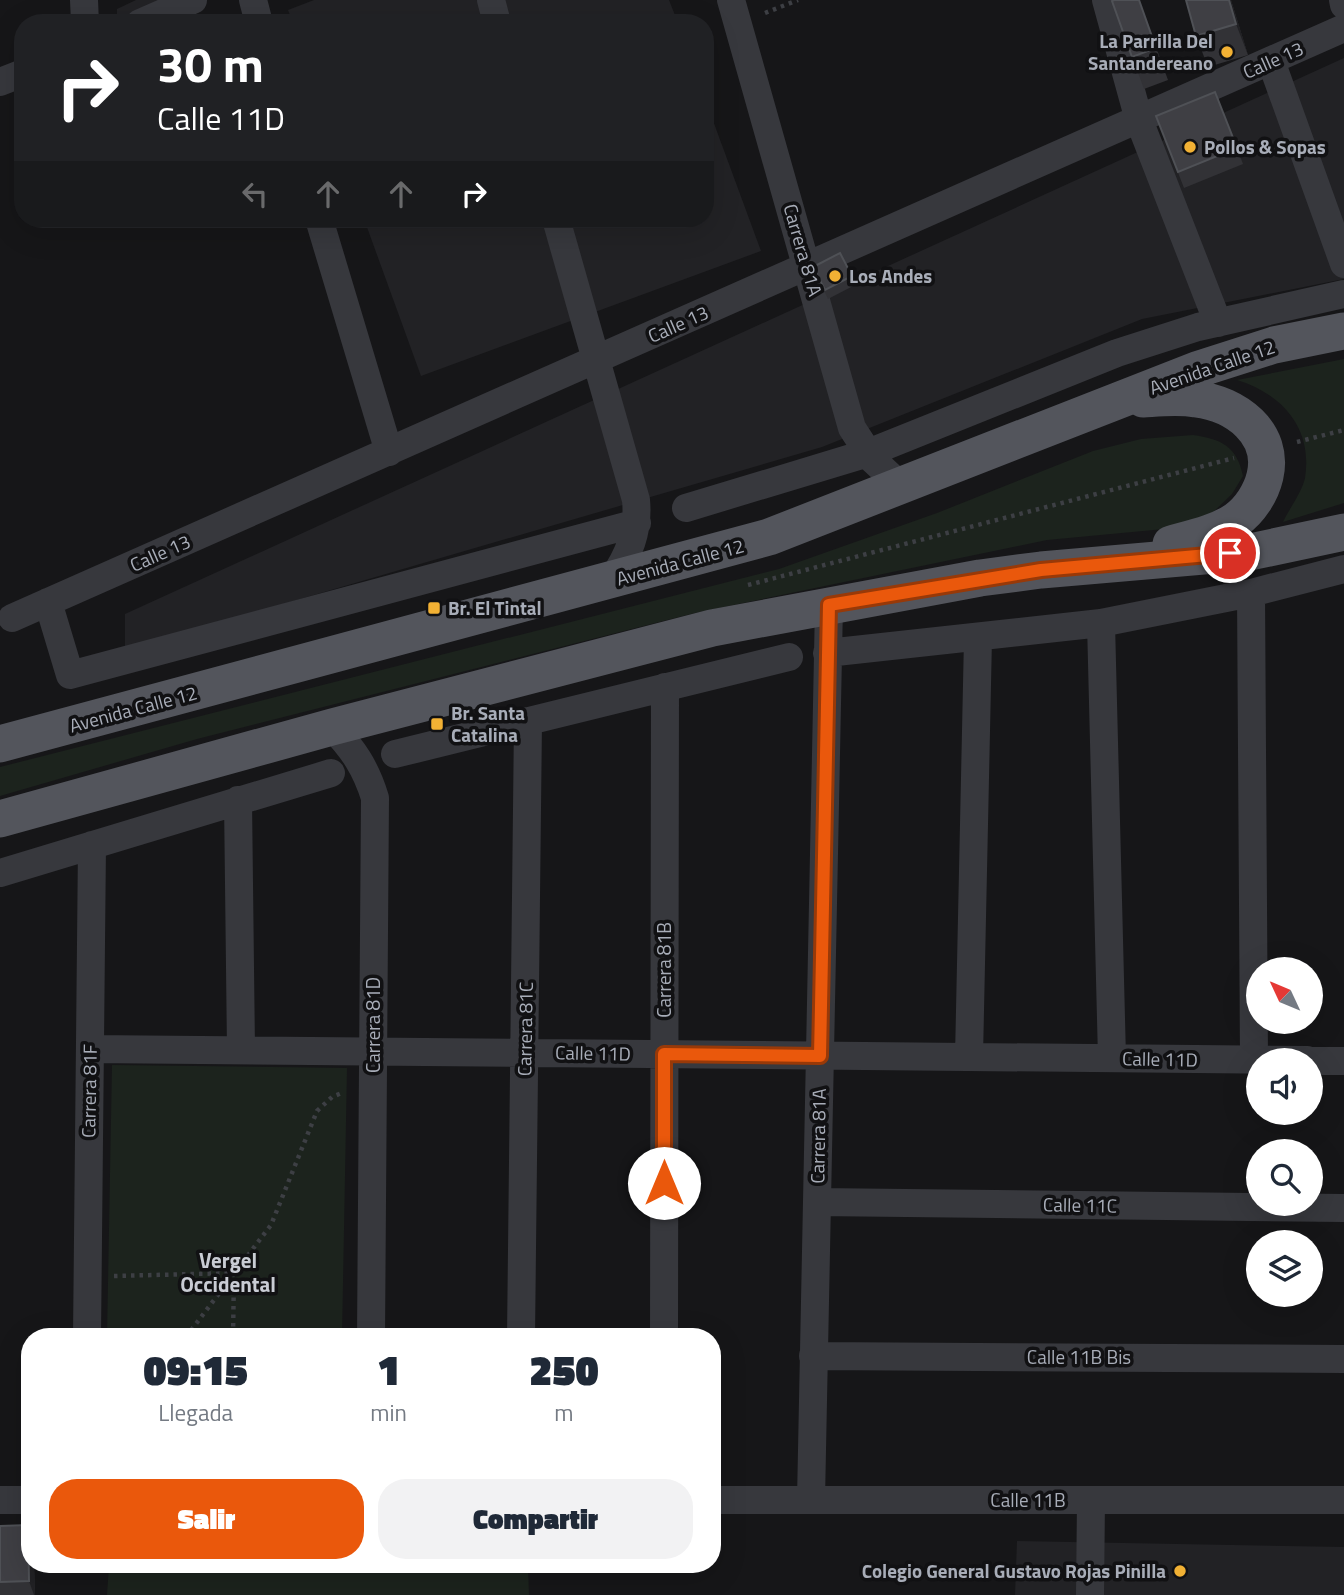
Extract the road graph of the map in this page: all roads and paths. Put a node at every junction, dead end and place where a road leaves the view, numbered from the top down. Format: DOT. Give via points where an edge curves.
graph roads {
  1 [pos="193,0"];
  2 [pos="798,0"];
  3 [pos="1106,0"];
  4 [pos="1342,0"];
  5 [pos="1344,5"];
  6 [pos="734,12"];
  7 [pos="161,14"];
  8 [pos="1344,29"];
  9 [pos="1271,61"];
  10 [pos="1139,120"];
  11 [pos="322,228"];
  12 [pos="559,228"];
  13 [pos="1344,264"];
  14 [pos="808,267"];
  15 [pos="1344,294"];
  16 [pos="1218,323"];
  17 [pos="1344,331"];
  18 [pos="598,360"];
  19 [pos="1118,400"];
  20 [pos="1344,429"];
  21 [pos="1304,440"];
  22 [pos="389,452"];
  23 [pos="868,453"];
  24 [pos="900,485"];
  25 [pos="686,508"];
  26 [pos="637,523"];
  27 [pos="1344,532"];
  28 [pos="1099,564"];
  29 [pos="1344,569"];
  30 [pos="611,581"];
  31 [pos="1251,593"];
  32 [pos="48,602"];
  33 [pos="829,605"];
  34 [pos="12,618"];
  35 [pos="1101,623"];
  36 [pos="978,638"];
  37 [pos="827,653"];
  38 [pos="789,657"];
  39 [pos="665,688"];
  40 [pos="528,721"];
  41 [pos="332,727"];
  42 [pos="62,728"];
  43 [pos="0,735"];
  44 [pos="0,744"];
  45 [pos="395,754"];
  46 [pos="331,772"];
  47 [pos="238,800"];
  48 [pos="0,819"];
  49 [pos="92,845"];
  50 [pos="0,873"];
  51 [pos="1254,1048"];
  52 [pos="90,1049"];
  53 [pos="241,1050"];
  54 [pos="373,1051"];
  55 [pos="524,1053"];
  56 [pos="664,1054"];
  57 [pos="820,1056"];
  58 [pos="969,1057"];
  59 [pos="1112,1058"];
  60 [pos="1246,1060"];
  61 [pos="1323,1060"];
  62 [pos="1344,1061"];
  63 [pos="355,1088"];
  64 [pos="817,1202"];
  65 [pos="1344,1208"];
  66 [pos="234,1273"];
  67 [pos="101,1277"];
  68 [pos="87,1328"];
  69 [pos="193,1328"];
  70 [pos="233,1328"];
  71 [pos="371,1328"];
  72 [pos="521,1328"];
  73 [pos="664,1328"];
  74 [pos="813,1356"];
  75 [pos="1344,1359"];
  76 [pos="0,1500"];
  77 [pos="21,1500"];
  78 [pos="721,1500"];
  79 [pos="811,1500"];
  80 [pos="1091,1500"];
  81 [pos="1344,1500"];
  82 [pos="1090,1595"];
  1 -- 7 [label="street"];
  2 -- 6 [label="path"];
  3 -- 10 [label="street"];
  4 -- 5 [label="street"];
  6 -- 14 [label="street, Carrera 81A"];
  8 -- 9 [label="street, Calle 13"];
  9 -- 10 [label="street, Calle 13"];
  9 -- 13 [label="street"];
  10 -- 14 [label="street, Calle 13"];
  10 -- 16 [label="street"];
  11 -- 22 [label="street"];
  12 -- 18 [label="street"];
  14 -- 18 [label="street, Calle 13"];
  14 -- 23 [label="street, Carrera 81A" via="852,428"];
  15 -- 16 [label="street"];
  16 -- 23 [label="street" via="1117,353"];
  17 -- 19 [label="main road, Avenida Calle 12" via="1229,359"];
  18 -- 22 [label="street, Calle 13"];
  18 -- 26 [label="street" via="636,500"];
  19 -- 24 [label="main road, Avenida Calle 12"];
  19 -- 28 [label="main road" via="1197,399 1234,411 1253,426 1267,449 1268,463 1263,485 1236,520 1210,533"];
  20 -- 21 [label="path"];
  22 -- 32 [label="street, Calle 13"];
  23 -- 24 [label="street, Carrera 81A"];
  23 -- 25 [label="street"];
  24 -- 30 [label="main road, Avenida Calle 12" via="769,537"];
  26 -- 30 [label="street" via="626,560"];
  26 -- 32 [label="street" via="69,675"];
  27 -- 28 [label="main road" via="1250,552"];
  28 -- 33 [label="main road" via="980,578"];
  29 -- 31 [label="street"];
  30 -- 42 [label="main road, Avenida Calle 12"];
  31 -- 35 [label="street"];
  31 -- 51 [label="street"];
  32 -- 34 [label="street, Calle 13"];
  33 -- 37 [label="street, Carrera 81A"];
  33 -- 41 [label="main road" via="664,640"];
  35 -- 36 [label="street"];
  35 -- 59 [label="street"];
  36 -- 37 [label="street"];
  36 -- 58 [label="street"];
  37 -- 57 [label="street, Carrera 81A"];
  38 -- 39 [label="street"];
  39 -- 40 [label="street"];
  39 -- 56 [label="street, Carrera 81B"];
  40 -- 45 [label="street"];
  40 -- 55 [label="street, Carrera 81C"];
  41 -- 48 [label="main road"];
  41 -- 54 [label="street, Carrera 81D" via="366,770 375,798"];
  42 -- 43 [label="main road"];
  42 -- 44 [label="main road, Avenida Calle 12"];
  46 -- 47 [label="street"];
  47 -- 49 [label="street"];
  47 -- 53 [label="street"];
  49 -- 50 [label="street"];
  49 -- 52 [label="street, Carrera 81F"];
  52 -- 53 [label="street, Calle 11D"];
  52 -- 68 [label="street, Carrera 81F"];
  53 -- 54 [label="street, Calle 11D"];
  54 -- 55 [label="street, Calle 11D"];
  54 -- 71 [label="street, Carrera 81D"];
  55 -- 56 [label="street, Calle 11D"];
  55 -- 72 [label="street, Carrera 81C"];
  56 -- 57 [label="street, Calle 11D"];
  56 -- 73 [label="street, Carrera 81B"];
  57 -- 58 [label="street, Calle 11D"];
  57 -- 64 [label="street, Carrera 81A"];
  58 -- 59 [label="street, Calle 11D"];
  59 -- 60 [label="street, Calle 11D"];
  61 -- 62 [label="street, Calle 11D"];
  63 -- 66 [label="path" via="332,1097 317,1111 271,1225"];
  64 -- 65 [label="street, Calle 11C"];
  64 -- 74 [label="street, Carrera 81A"];
  66 -- 67 [label="path"];
  66 -- 69 [label="path"];
  66 -- 70 [label="path"];
  74 -- 75 [label="street, Calle 11B Bis"];
  74 -- 79 [label="street, Carrera 81A"];
  76 -- 77 [label="street"];
  78 -- 79 [label="street, Calle 11B"];
  79 -- 80 [label="street, Calle 11B"];
  80 -- 81 [label="street, Calle 11B"];
  80 -- 82 [label="street"];
}
